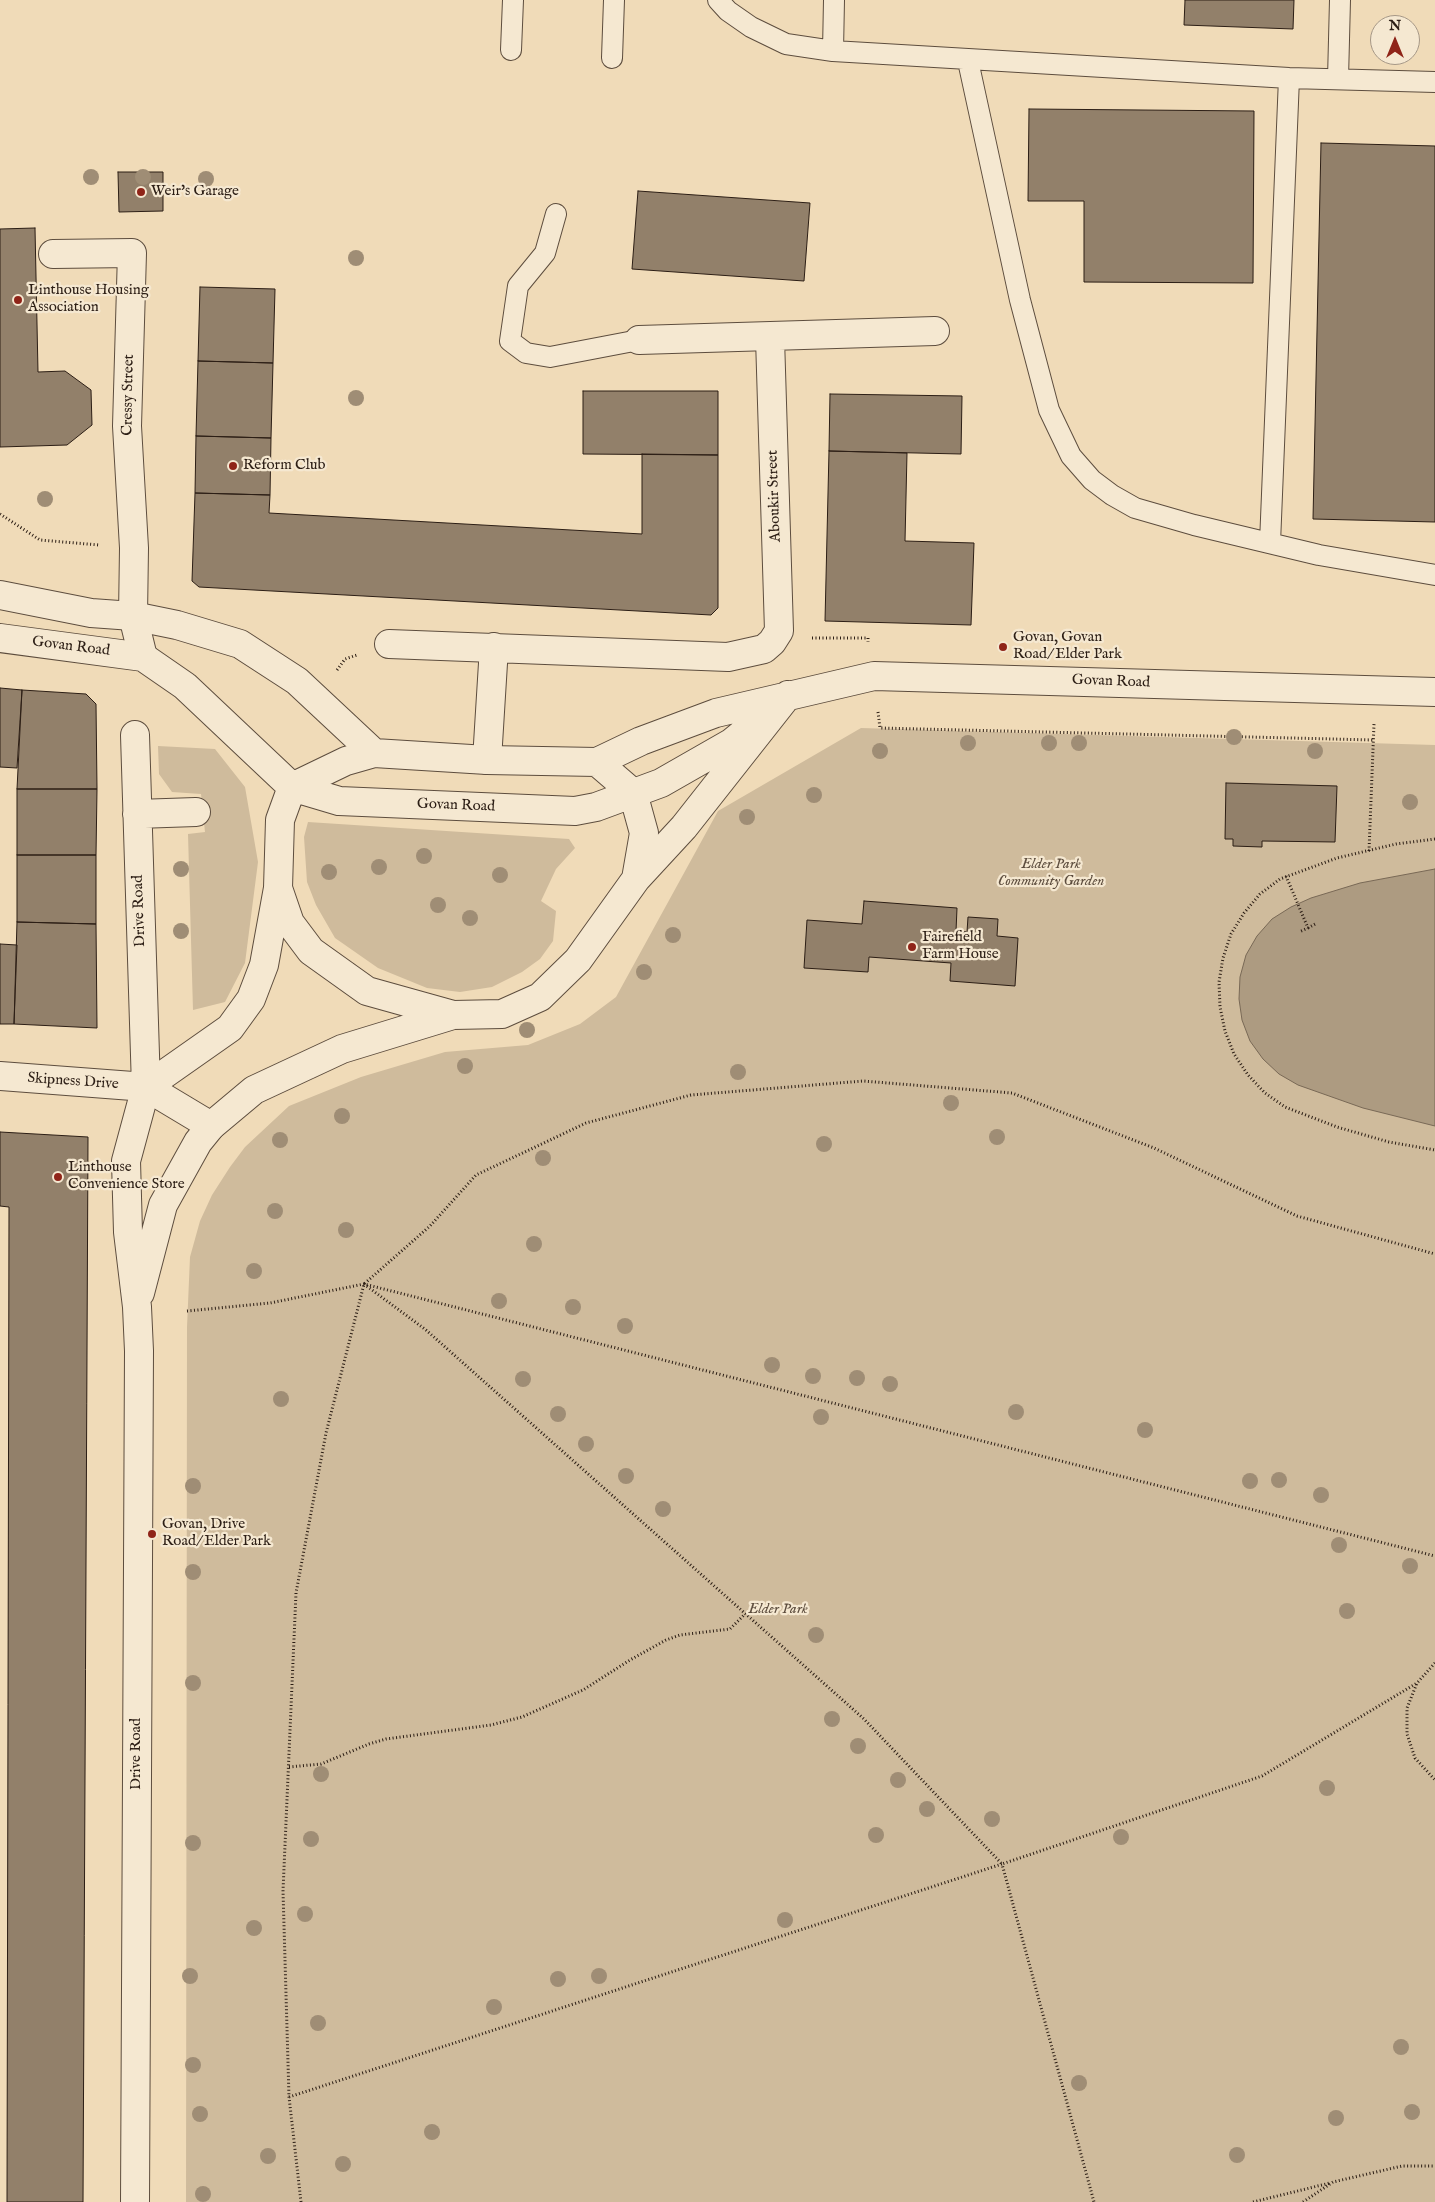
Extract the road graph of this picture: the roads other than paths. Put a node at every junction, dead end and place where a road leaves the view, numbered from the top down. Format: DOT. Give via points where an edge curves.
graph roads {
  1 [pos="513,0"];
  2 [pos="614,0"];
  3 [pos="718,0"];
  4 [pos="834,0"];
  5 [pos="1340,0"];
  6 [pos="511,50"];
  7 [pos="833,51"];
  8 [pos="612,58"];
  9 [pos="968,60"];
  10 [pos="1289,78"];
  11 [pos="1338,79"];
  12 [pos="1435,82"];
  13 [pos="556,214"];
  14 [pos="52,254"];
  15 [pos="936,332"];
  16 [pos="770,338"];
  17 [pos="639,340"];
  18 [pos="1270,543"];
  19 [pos="1435,575"];
  20 [pos="0,595"];
  21 [pos="133,616"];
  22 [pos="0,638"];
  23 [pos="389,644"];
  24 [pos="494,647"];
  25 [pos="143,657"];
  26 [pos="1435,692"];
  27 [pos="788,695"];
  28 [pos="135,735"];
  29 [pos="374,754"];
  30 [pos="487,760"];
  31 [pos="597,762"];
  32 [pos="292,787"];
  33 [pos="633,793"];
  34 [pos="196,812"];
  35 [pos="137,814"];
  36 [pos="636,879"];
  37 [pos="278,888"];
  38 [pos="453,1015"];
  39 [pos="0,1076"];
  40 [pos="146,1087"];
  41 [pos="211,1126"];
  42 [pos="137,1307"];
  43 [pos="136,2202"];
  1 -- 6 [label="lane"];
  2 -- 8 [label="lane"];
  3 -- 7 [label="lane" via="752,27 786,44"];
  4 -- 7 [label="lane"];
  5 -- 11 [label="lane"];
  7 -- 9 [label="lane"];
  9 -- 10 [label="lane"];
  9 -- 18 [label="lane" via="1020,300 1049,410 1071,456 1092,480 1135,508"];
  10 -- 11 [label="lane"];
  10 -- 18 [label="lane"];
  11 -- 12 [label="lane"];
  13 -- 17 [label="lane" via="545,253 518,286 510,341 526,353 550,357"];
  14 -- 21 [label="street, Cressy Street" via="132,253 127,426 134,548"];
  15 -- 16 [label="street"];
  16 -- 17 [label="street"];
  16 -- 24 [label="street, Aboukir Street" via="779,631 772,642 764,649 728,657"];
  18 -- 19 [label="lane"];
  20 -- 21 [label="street" via="91,612"];
  21 -- 25 [label="street"];
  21 -- 29 [label="street" via="240,644 297,681"];
  22 -- 25 [label="street, Govan Road"];
  23 -- 24 [label="street"];
  24 -- 30 [label="street"];
  25 -- 32 [label="street, Govan Road" via="186,686"];
  26 -- 27 [label="street, Govan Road" via="874,676"];
  27 -- 31 [label="street, Govan Road" via="716,713 641,741"];
  27 -- 33 [label="street, Govan Road" via="731,743 661,783"];
  27 -- 36 [label="street" via="684,827"];
  28 -- 35 [label="street, Drive Road"];
  29 -- 30 [label="street"];
  29 -- 32 [label="street" via="346,761"];
  30 -- 31 [label="street"];
  31 -- 33 [label="street"];
  32 -- 33 [label="street, Govan Road" via="339,801 575,811"];
  32 -- 37 [label="street" via="280,820"];
  33 -- 36 [label="street" via="644,833"];
  34 -- 35 [label="street"];
  35 -- 40 [label="street, Drive Road"];
  36 -- 38 [label="street" via="578,960 540,997 502,1014"];
  37 -- 38 [label="street" via="290,923 311,951 367,991"];
  37 -- 40 [label="street" via="264,965 251,999 230,1028"];
  38 -- 41 [label="street, Drive Road" via="342,1050 280,1078 254,1090"];
  39 -- 40 [label="street, Skipness Drive"];
  40 -- 41 [label="street"];
  40 -- 42 [label="street, Drive Road" via="126,1161 128,1232"];
  41 -- 42 [label="street, Drive Road" via="198,1142 163,1205"];
  42 -- 43 [label="street, Drive Road"];
}
